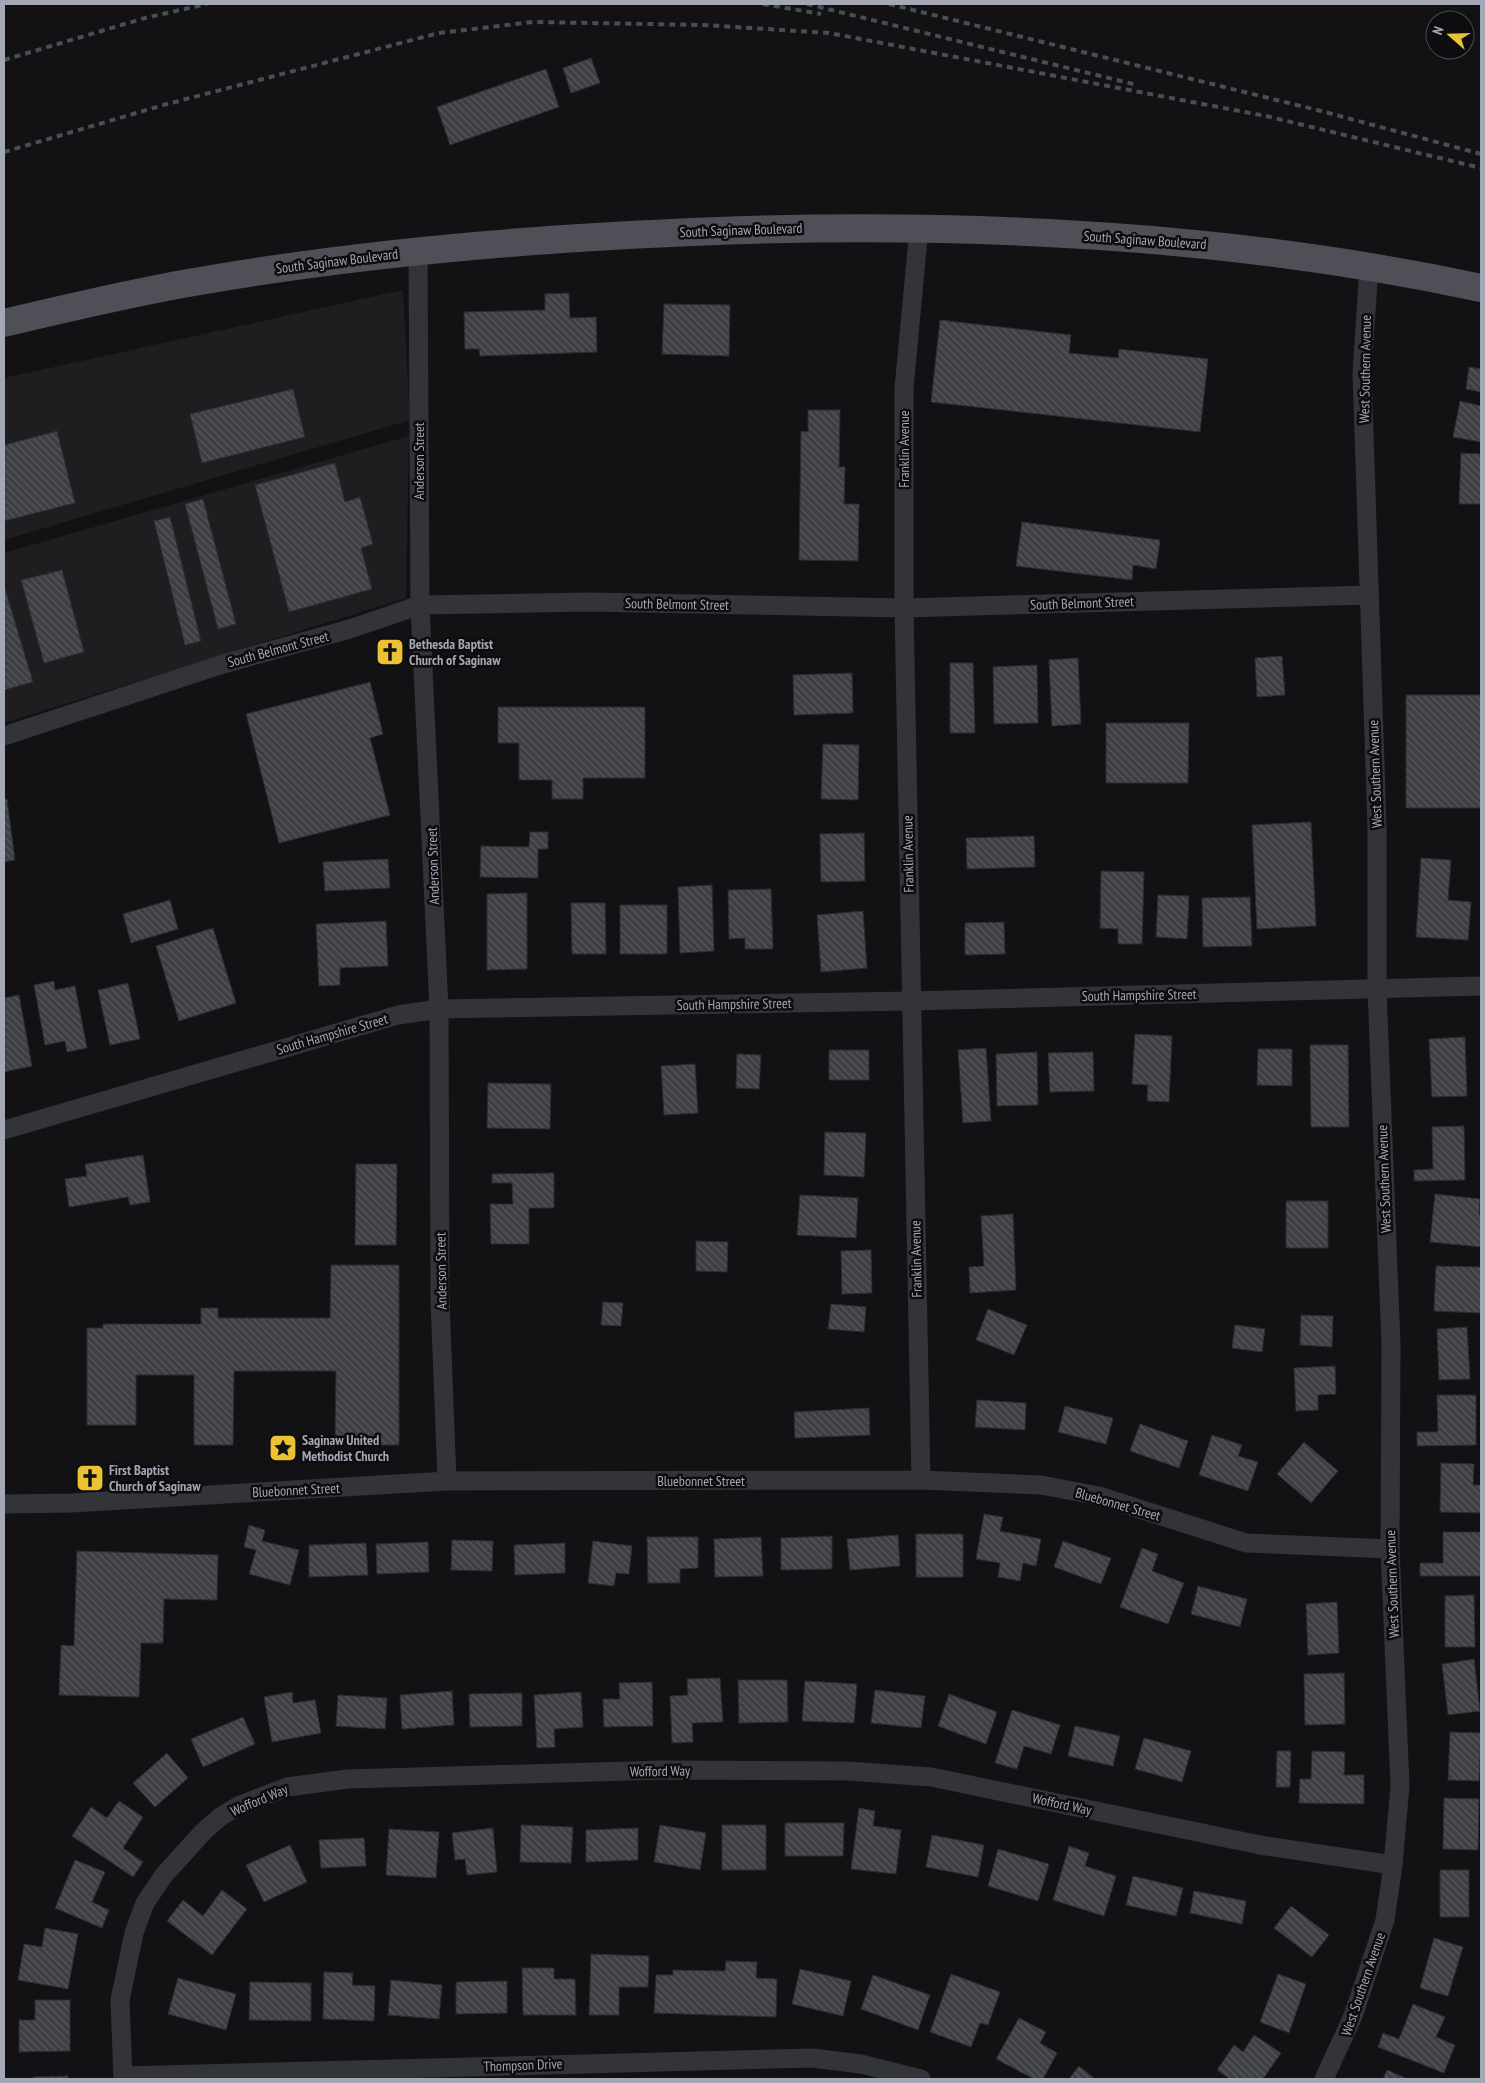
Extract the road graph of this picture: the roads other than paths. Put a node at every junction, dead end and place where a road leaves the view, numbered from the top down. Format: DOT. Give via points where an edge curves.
graph roads {
  1 [pos="919,228"];
  2 [pos="418,251"];
  3 [pos="1369,266"];
  4 [pos="1481,288"];
  5 [pos="4,323"];
  6 [pos="1369,596"];
  7 [pos="420,605"];
  8 [pos="904,608"];
  9 [pos="4,736"];
  10 [pos="1481,986"];
  11 [pos="1377,989"];
  12 [pos="910,1001"];
  13 [pos="439,1009"];
  14 [pos="4,1130"];
  15 [pos="920,1480"];
  16 [pos="447,1481"];
  17 [pos="4,1504"];
  18 [pos="1390,1549"];
  19 [pos="1394,1865"];
  20 [pos="123,2078"];
  21 [pos="921,2079"];
  22 [pos="1324,2079"];
  1 -- 2 [label="main road, South Saginaw Boulevard" via="648,233"];
  1 -- 3 [label="main road, South Saginaw Boulevard" via="1160,241"];
  1 -- 8 [label="street, Franklin Avenue" via="904,389"];
  2 -- 5 [label="main road, South Saginaw Boulevard" via="195,281"];
  2 -- 7 [label="street, Anderson Street"];
  3 -- 4 [label="main road, South Saginaw Boulevard"];
  3 -- 6 [label="street, West Southern Avenue" via="1362,373"];
  6 -- 8 [label="street, South Belmont Street"];
  6 -- 11 [label="street, West Southern Avenue" via="1377,827"];
  7 -- 8 [label="street, South Belmont Street" via="588,602"];
  7 -- 9 [label="street, South Belmont Street" via="350,629 223,664"];
  7 -- 13 [label="street, Anderson Street"];
  8 -- 12 [label="street, Franklin Avenue"];
  10 -- 11 [label="street, South Hampshire Street"];
  11 -- 12 [label="street, South Hampshire Street"];
  11 -- 18 [label="street, West Southern Avenue" via="1390,1345"];
  12 -- 13 [label="street, South Hampshire Street"];
  12 -- 15 [label="street, Franklin Avenue"];
  13 -- 14 [label="street, South Hampshire Street" via="398,1015"];
  13 -- 16 [label="street, Anderson Street" via="440,1300"];
  15 -- 16 [label="street, Bluebonnet Street"];
  15 -- 18 [label="street, Bluebonnet Street" via="1041,1485 1099,1496 1246,1543"];
  16 -- 17 [label="street, Bluebonnet Street" via="72,1503"];
  18 -- 19 [label="street, West Southern Avenue" via="1400,1786"];
  19 -- 20 [label="street, Wofford Way" via="1260,1845 931,1777 848,1771 663,1770 348,1779 287,1787 238,1806 220,1817 169,1869 145,1903 132,1941 120,2000"];
  19 -- 22 [label="street, West Southern Avenue" via="1385,1920 1370,1969 1354,2016"];
  20 -- 21 [label="street, Thompson Drive" via="812,2058 861,2064"];
}
